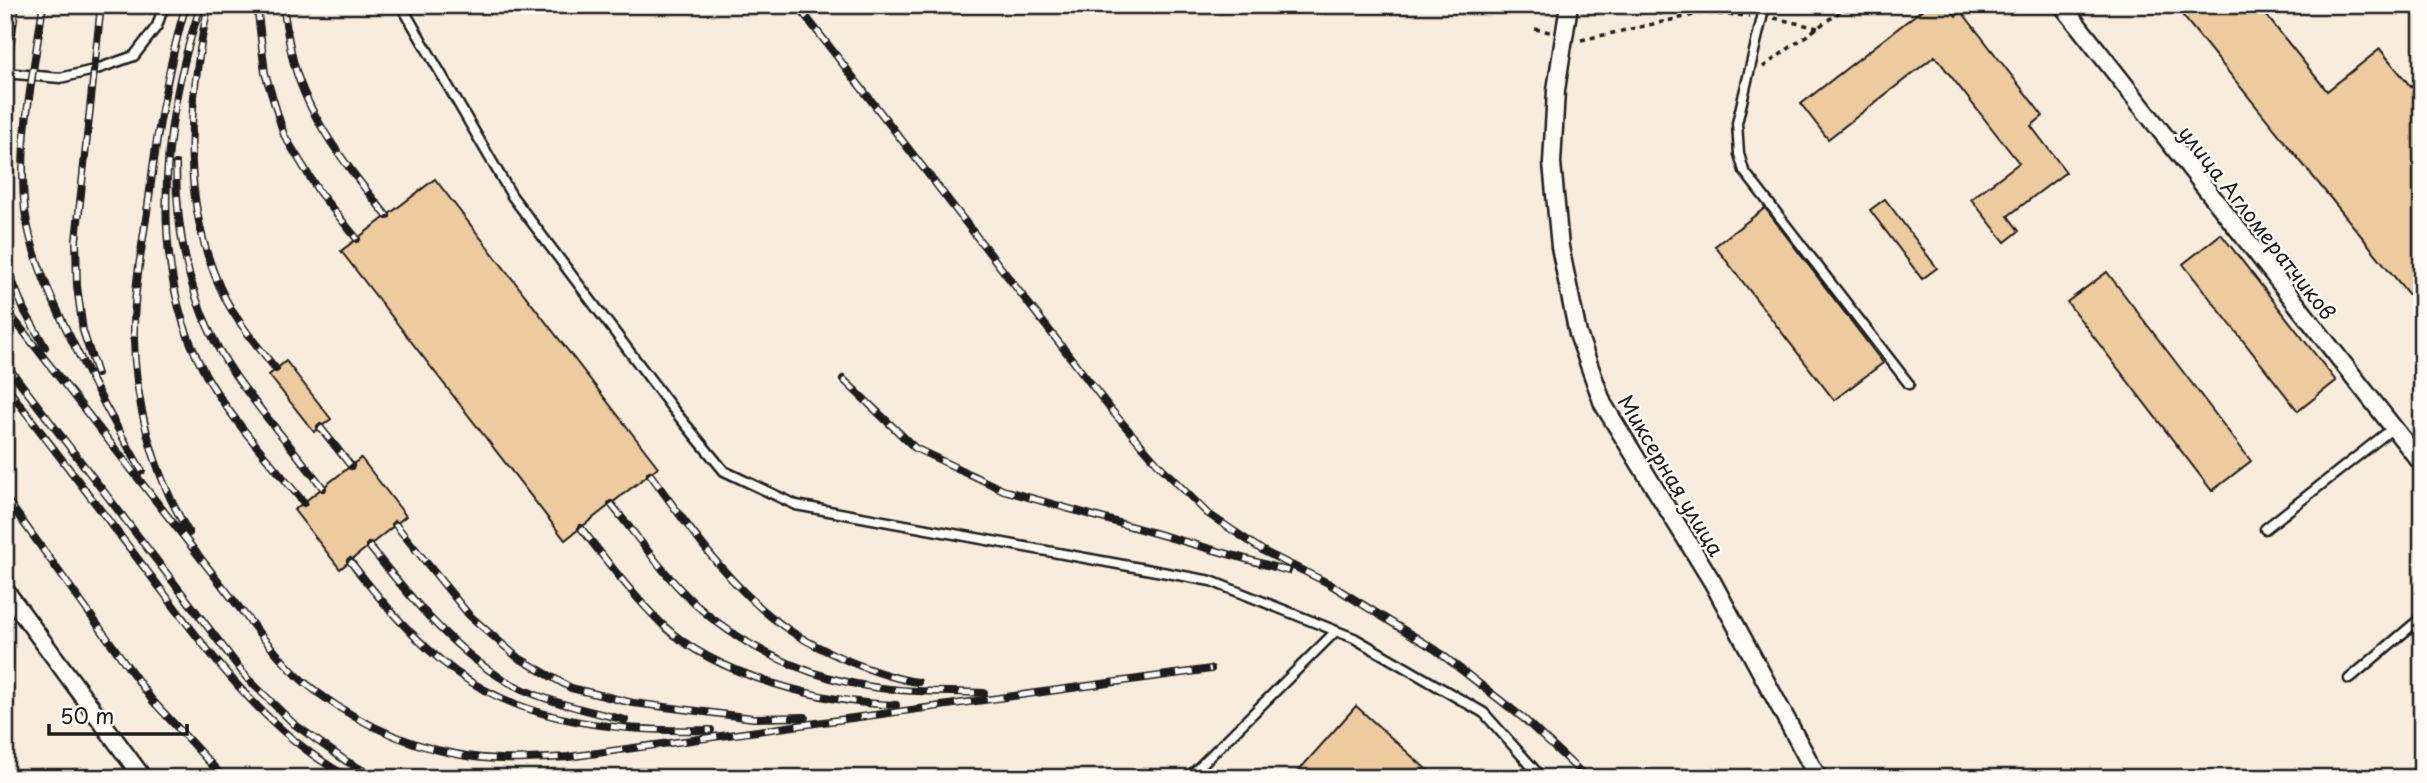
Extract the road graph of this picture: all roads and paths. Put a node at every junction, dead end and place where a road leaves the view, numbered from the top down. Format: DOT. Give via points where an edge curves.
graph roads {
  1 [pos="164,5"];
  2 [pos="401,5"];
  3 [pos="1569,5"];
  4 [pos="1765,5"];
  5 [pos="1849,5"];
  6 [pos="2062,5"];
  7 [pos="1763,17"];
  8 [pos="1818,28"];
  9 [pos="1535,29"];
  10 [pos="1564,36"];
  11 [pos="1761,68"];
  12 [pos="5,73"];
  13 [pos="1909,384"];
  14 [pos="2393,428"];
  15 [pos="2422,464"];
  16 [pos="2265,528"];
  17 [pos="5,590"];
  18 [pos="2422,617"];
  19 [pos="1336,631"];
  20 [pos="2349,679"];
  21 [pos="143,778"];
  22 [pos="1188,778"];
  23 [pos="1542,778"];
  24 [pos="1818,778"];
  1 -- 12 [label="lane" via="157,26 134,56 60,78"];
  2 -- 19 [label="lane" via="512,196 724,471 796,505 1211,581"];
  3 -- 10 [label="street, Миксерная улица"];
  4 -- 7 [label="lane"];
  5 -- 8 [label="path"];
  6 -- 14 [label="street, улица Агломератчиков"];
  7 -- 8 [label="path"];
  7 -- 10 [label="path" via="1703,13 1583,41"];
  7 -- 13 [label="lane" via="1737,123 1744,171"];
  8 -- 11 [label="path"];
  9 -- 10 [label="path"];
  10 -- 24 [label="street, Миксерная улица" via="1552,163 1560,247 1578,334 1603,404 1713,583"];
  14 -- 15 [label="street, улица Агломератчиков"];
  14 -- 16 [label="lane"];
  17 -- 21 [label="street"];
  18 -- 20 [label="lane"];
  19 -- 22 [label="lane"];
  19 -- 23 [label="lane" via="1484,713"];
}
